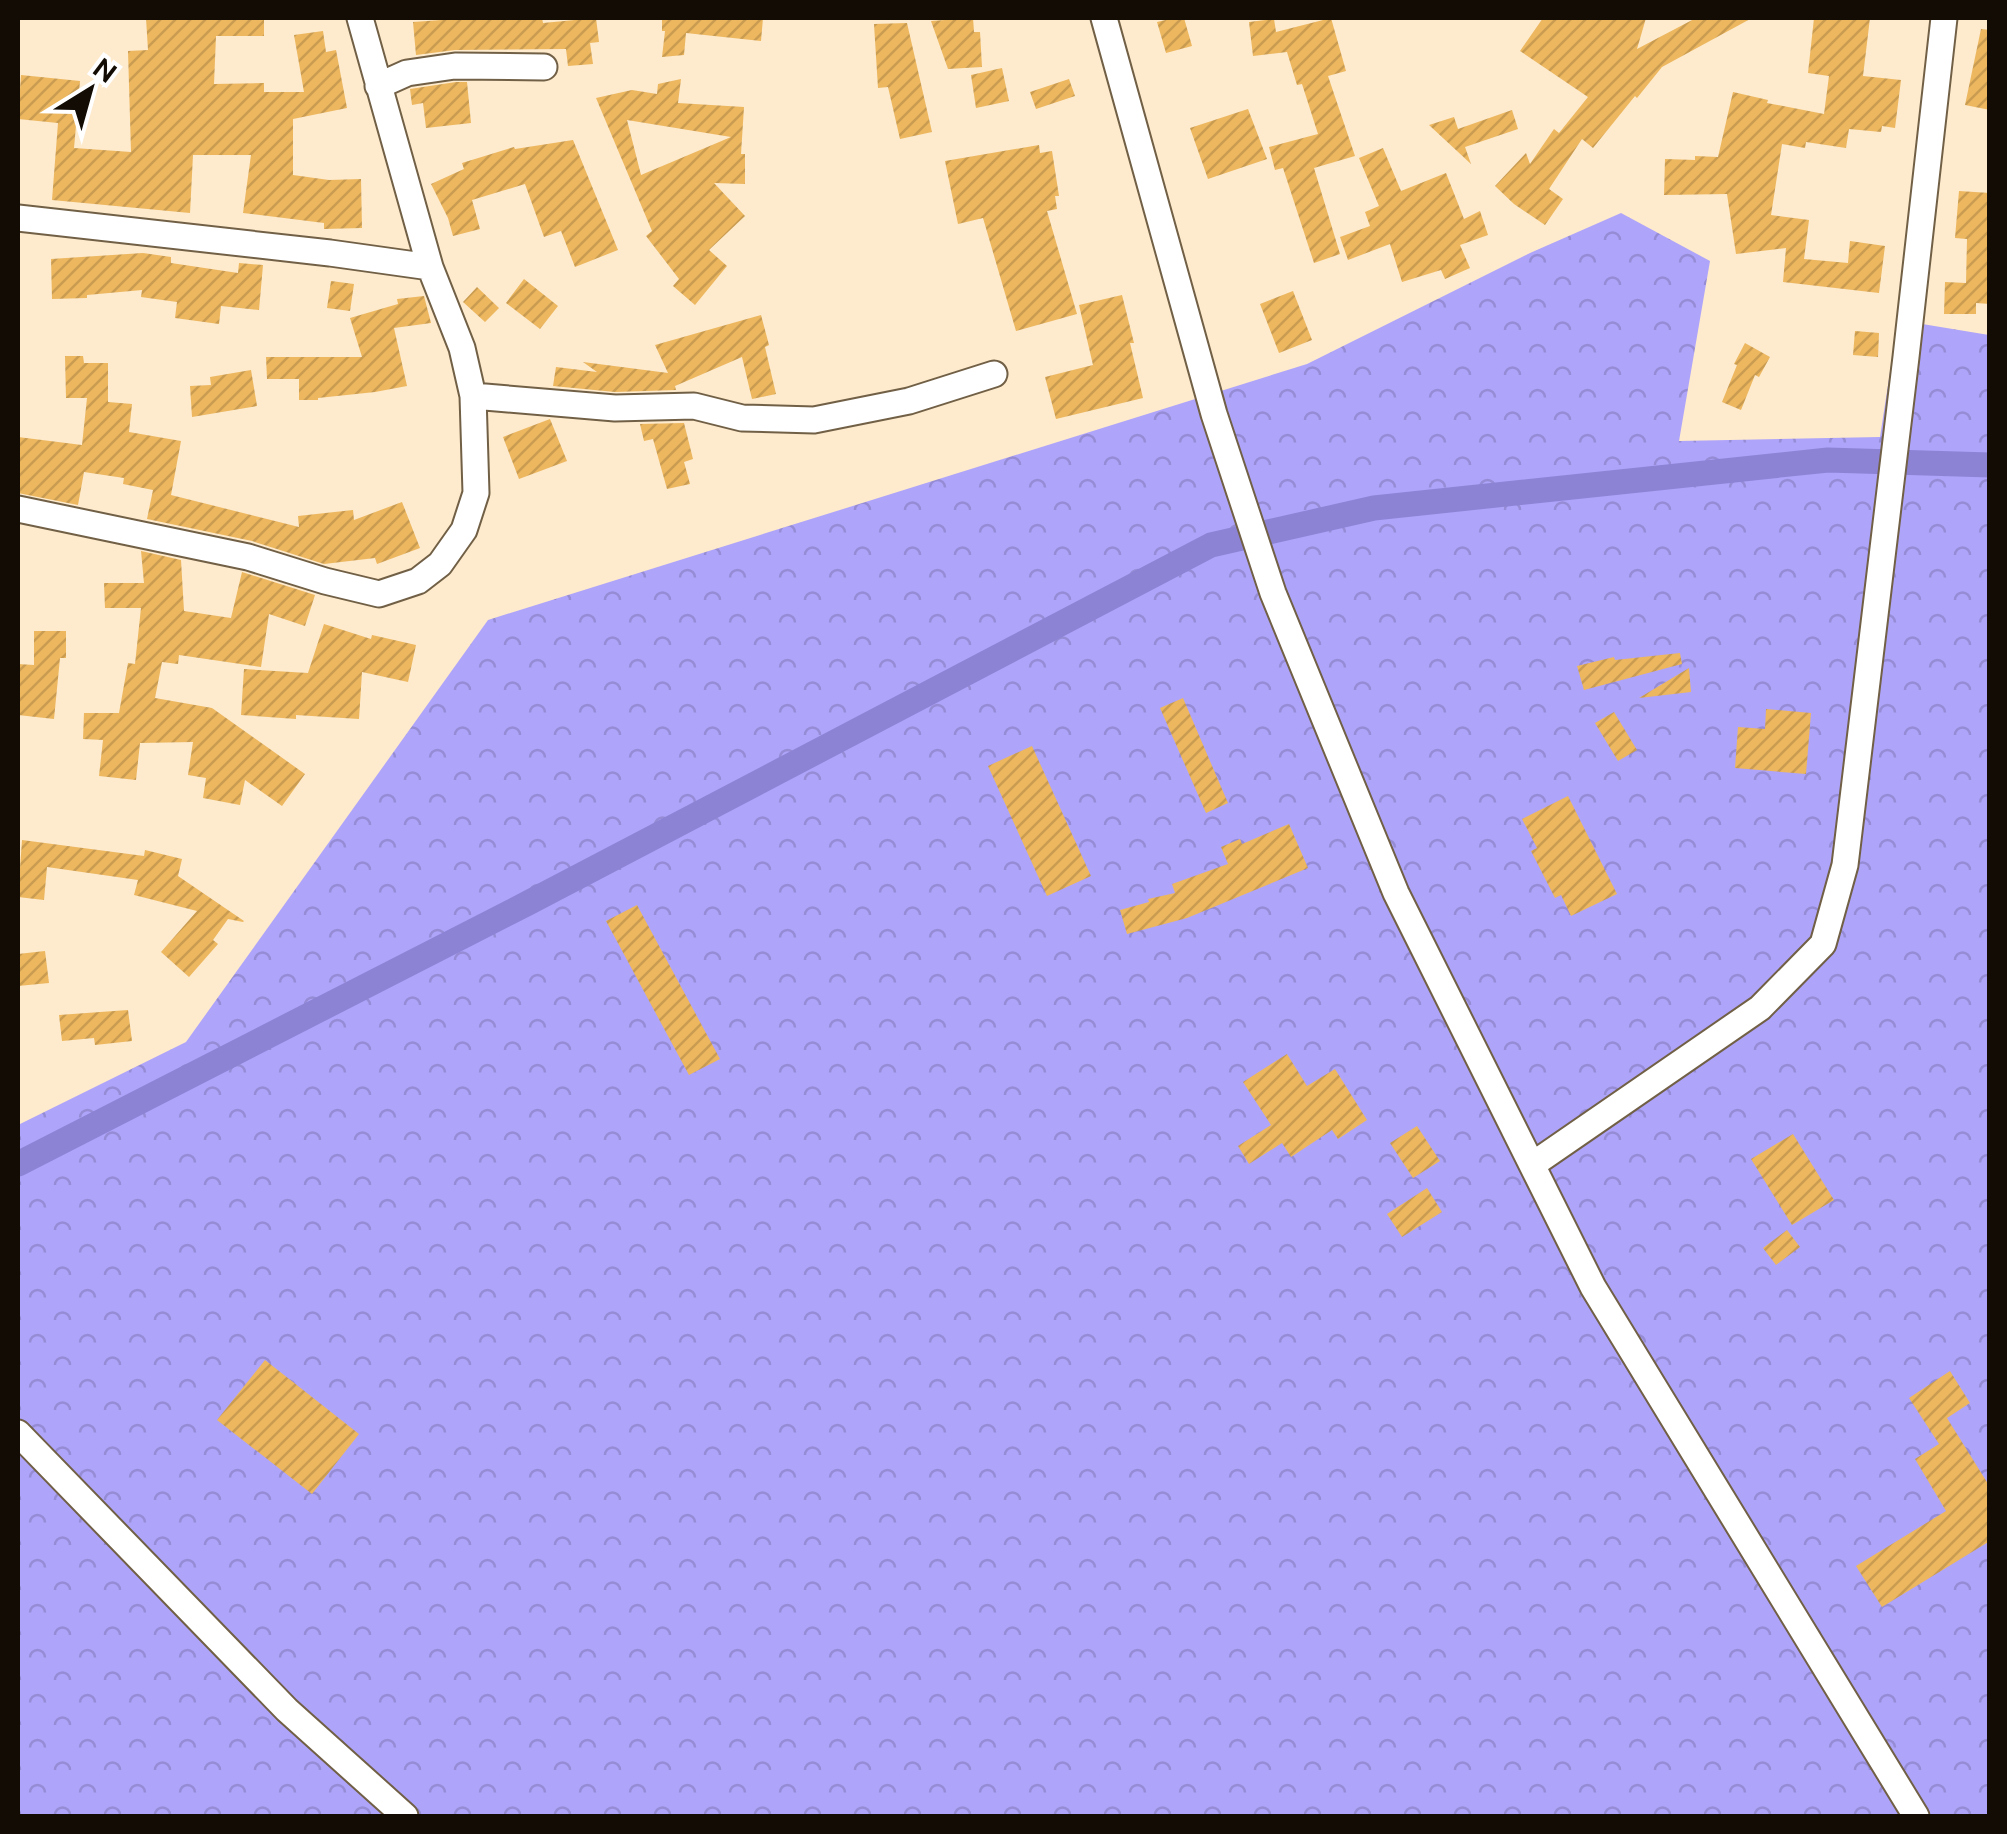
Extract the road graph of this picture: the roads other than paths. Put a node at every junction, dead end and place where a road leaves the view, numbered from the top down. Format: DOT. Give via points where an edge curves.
graph roads {
  1 [pos="360,18"];
  2 [pos="1104,18"];
  3 [pos="1944,18"];
  4 [pos="544,67"];
  5 [pos="378,86"];
  6 [pos="18,218"];
  7 [pos="430,268"];
  8 [pos="994,374"];
  9 [pos="473,396"];
  10 [pos="18,509"];
  11 [pos="1532,1165"];
  12 [pos="18,1433"];
  13 [pos="406,1816"];
  14 [pos="1916,1816"];
  1 -- 5 [label="street"];
  2 -- 11 [label="street" via="1214,414 1273,593 1396,892"];
  3 -- 11 [label="street" via="1845,865 1823,944 1760,1008"];
  4 -- 5 [label="street" via="455,66 407,72"];
  5 -- 7 [label="street"];
  6 -- 7 [label="street"];
  7 -- 9 [label="street"];
  8 -- 9 [label="street" via="909,401 814,420 742,418 694,406 615,408"];
  9 -- 10 [label="street" via="476,493 464,530 418,581 379,594 248,558"];
  11 -- 14 [label="street" via="1592,1287"];
  12 -- 13 [label="street" via="287,1710"];
}
